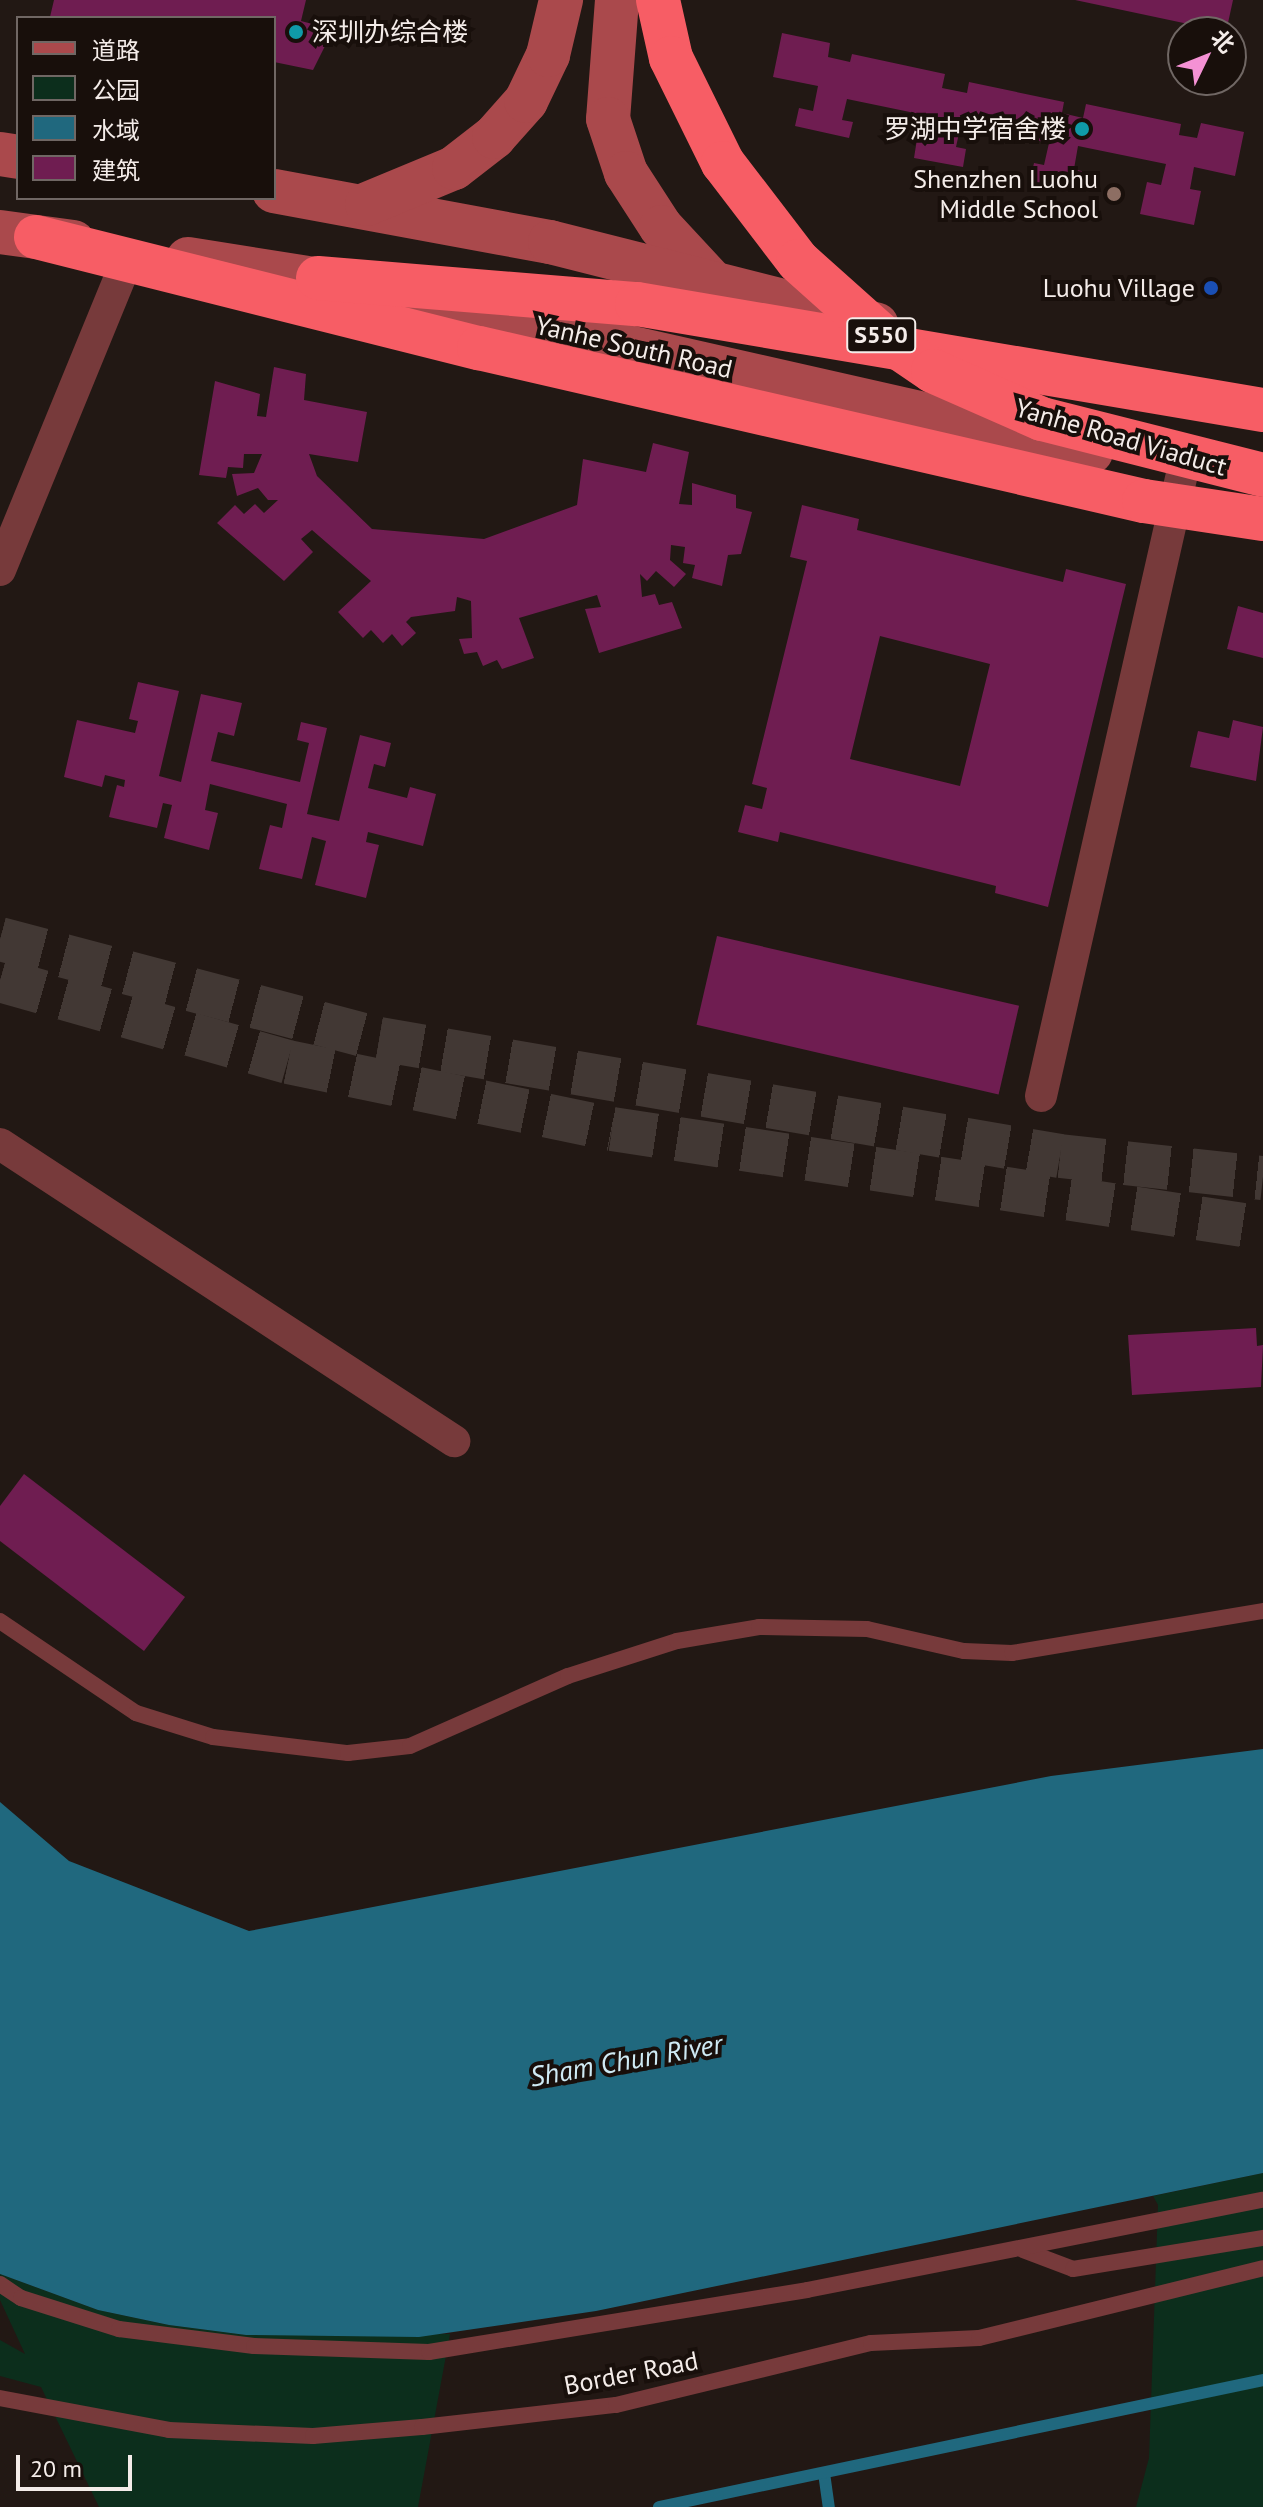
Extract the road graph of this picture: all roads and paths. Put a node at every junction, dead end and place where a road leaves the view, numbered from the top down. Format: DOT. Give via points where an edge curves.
graph roads {
  1 [pos="561,0"];
  2 [pos="617,0"];
  3 [pos="658,0"];
  4 [pos="276,191"];
  5 [pos="367,204"];
  6 [pos="18,234"];
  7 [pos="127,260"];
  8 [pos="318,278"];
  9 [pos="713,283"];
  10 [pos="1263,409"];
  11 [pos="1182,474"];
  12 [pos="1263,475"];
  13 [pos="1263,491"];
  14 [pos="1263,519"];
  15 [pos="0,570"];
  16 [pos="1041,1096"];
  17 [pos="0,1144"];
  18 [pos="454,1441"];
  19 [pos="1263,1611"];
  20 [pos="0,1621"];
  21 [pos="1263,2200"];
  22 [pos="1263,2238"];
  23 [pos="1023,2250"];
  24 [pos="1263,2268"];
  25 [pos="0,2284"];
  26 [pos="0,2398"];
  1 -- 5 [label="main road" via="548,55 510,119 454,168"];
  2 -- 9 [label="main road" via="608,119 617,146 661,227"];
  3 -- 12 [label="highway, Yanhe Road Viaduct / S550, bridge" via="671,58 723,163 798,261 883,337 933,371 1042,419"];
  4 -- 5 [label="main road"];
  5 -- 9 [label="main road"];
  6 -- 7 [label="highway"];
  6 -- 8 [label="main road, Yanhe South Road"];
  7 -- 14 [label="highway, bridge" via="479,348 1144,501"];
  7 -- 15 [label="street"];
  8 -- 10 [label="highway, bridge" via="637,304"];
  8 -- 11 [label="main road, Yanhe South Road"];
  9 -- 10 [label="main road" via="931,339"];
  11 -- 13 [label="main road, Yanhe South Road"];
  11 -- 16 [label="street"];
  17 -- 18 [label="street"];
  19 -- 20 [label="lane" via="1012,1653 964,1651 867,1629 759,1627 677,1641 568,1676 410,1746 348,1753 213,1737 136,1713"];
  21 -- 23 [label="lane"];
  22 -- 23 [label="lane" via="1073,2269"];
  23 -- 25 [label="lane" via="429,2352 254,2346 119,2329 21,2298"];
  24 -- 26 [label="lane, Border Road" via="979,2338 871,2343 616,2405 422,2427 313,2436 169,2430"];
}
